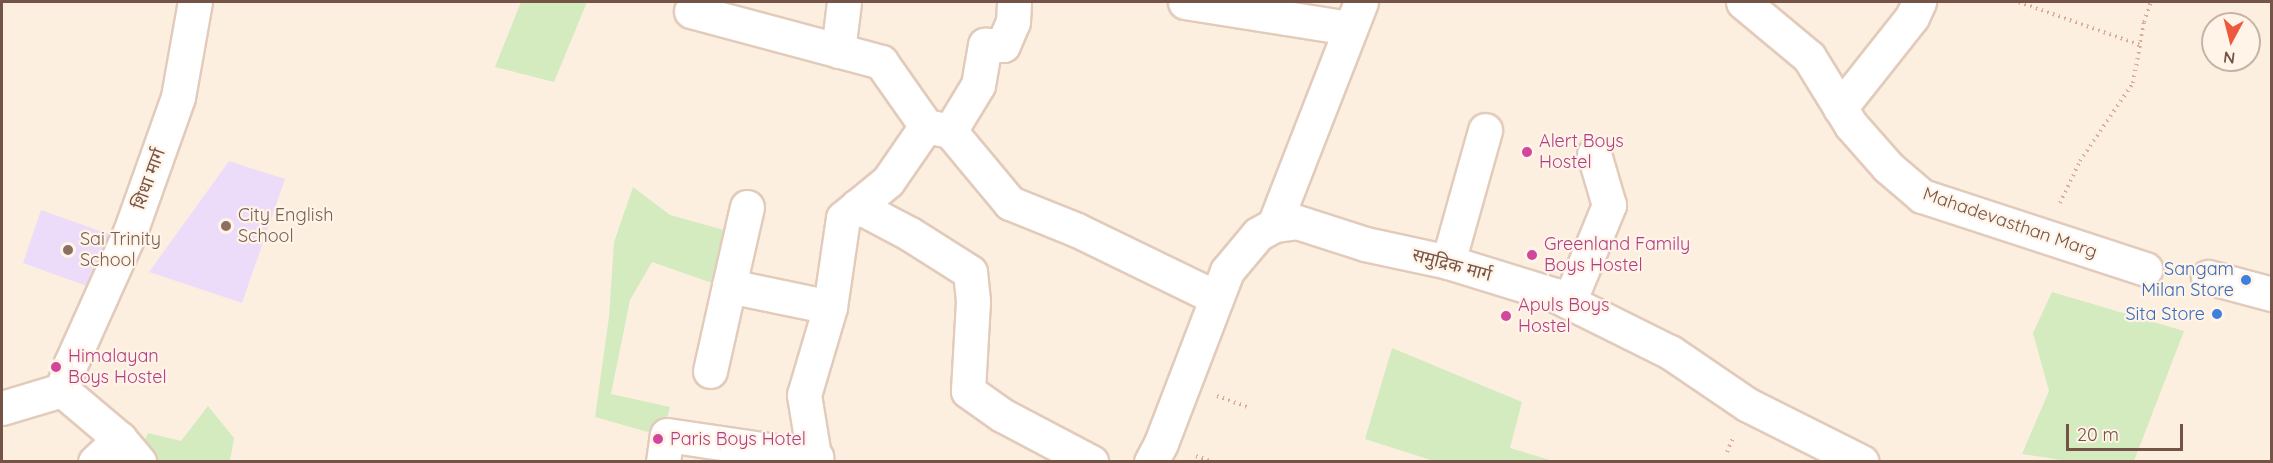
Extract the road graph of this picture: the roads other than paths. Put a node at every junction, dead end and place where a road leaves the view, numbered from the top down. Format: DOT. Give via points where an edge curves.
graph roads {
  1 [pos="195,2"];
  2 [pos="844,2"];
  3 [pos="1014,2"];
  4 [pos="1185,2"];
  5 [pos="1743,2"];
  6 [pos="1919,2"];
  7 [pos="691,10"];
  8 [pos="1355,15"];
  9 [pos="838,51"];
  10 [pos="1840,108"];
  11 [pos="938,128"];
  12 [pos="1485,130"];
  13 [pos="1594,154"];
  14 [pos="857,206"];
  15 [pos="747,207"];
  16 [pos="1274,225"];
  17 [pos="1448,262"];
  18 [pos="2145,269"];
  19 [pos="2208,277"];
  20 [pos="729,286"];
  21 [pos="2271,294"];
  22 [pos="1215,297"];
  23 [pos="1569,302"];
  24 [pos="830,307"];
  25 [pos="710,371"];
  26 [pos="62,390"];
  27 [pos="2,408"];
  28 [pos="130,450"];
  29 [pos="815,459"];
  30 [pos="94,462"];
  31 [pos="663,462"];
  32 [pos="1091,462"];
  33 [pos="1151,462"];
  34 [pos="1862,462"];
  1 -- 26 [label="street, शिधा मार्ग" via="178,97 130,232"];
  2 -- 9 [label="street"];
  3 -- 11 [label="street" via="1013,22 1004,45 985,45 978,85"];
  4 -- 8 [label="street"];
  5 -- 10 [label="street, Mahadevasthan Marg" via="1809,57"];
  6 -- 10 [label="street" via="1912,17"];
  7 -- 9 [label="street"];
  8 -- 16 [label="street"];
  9 -- 11 [label="street" via="881,62"];
  10 -- 18 [label="street, Mahadevasthan Marg" via="1888,167 1922,196"];
  11 -- 14 [label="street" via="888,181"];
  11 -- 22 [label="street" via="1010,203 1077,230"];
  12 -- 17 [label="street"];
  13 -- 23 [label="street" via="1609,205"];
  14 -- 24 [label="street" via="843,218"];
  14 -- 32 [label="street" via="970,272 973,301 969,391 1002,415"];
  15 -- 20 [label="street"];
  16 -- 17 [label="street, समुद्रिक मार्ग" via="1297,222 1365,244"];
  16 -- 22 [label="street" via="1241,251"];
  17 -- 23 [label="street, समुद्रिक मार्ग"];
  19 -- 21 [label="street"];
  20 -- 24 [label="street"];
  20 -- 25 [label="street"];
  22 -- 33 [label="street"];
  23 -- 34 [label="street, समुद्रिक मार्ग" via="1670,352 1748,405"];
  24 -- 29 [label="street" via="804,395"];
  26 -- 27 [label="street"];
  26 -- 28 [label="street"];
  28 -- 30 [label="street"];
  29 -- 31 [label="street" via="667,435"];
}
